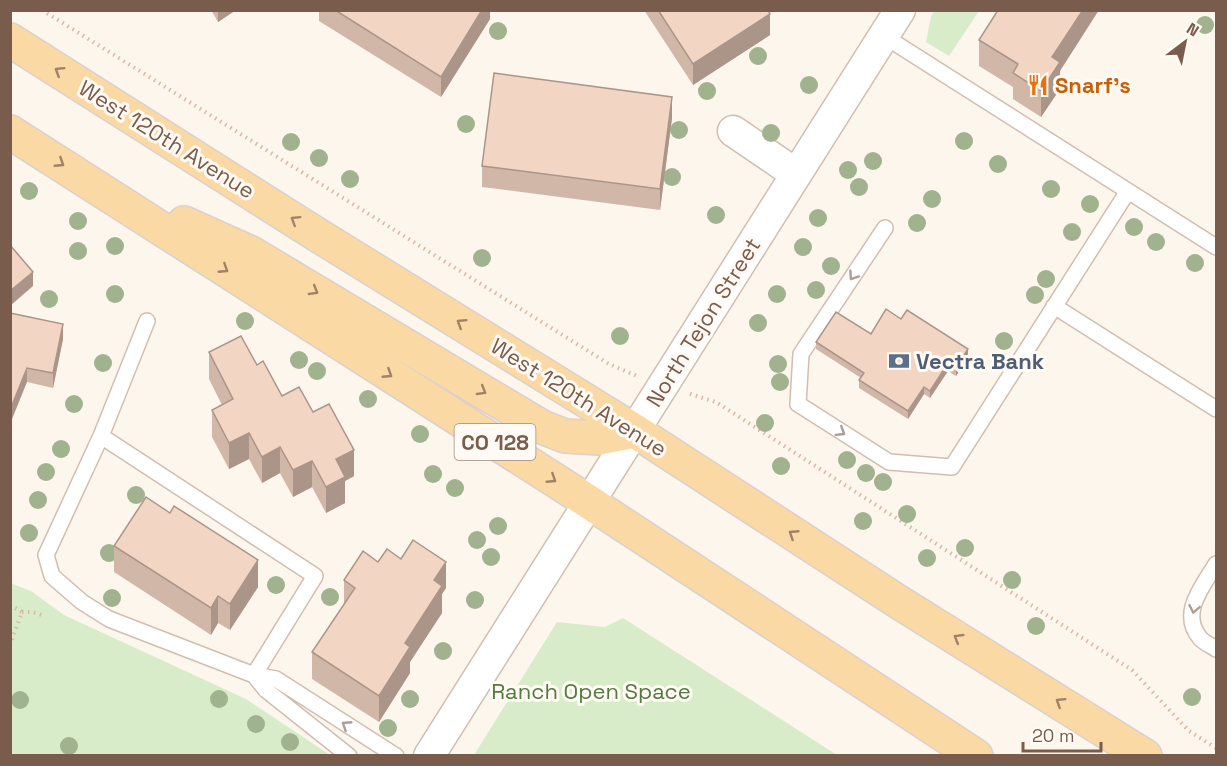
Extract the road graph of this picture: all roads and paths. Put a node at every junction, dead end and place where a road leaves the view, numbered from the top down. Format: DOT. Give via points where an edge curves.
graph roads {
  1 [pos="900,10"];
  2 [pos="884,36"];
  3 [pos="10,40"];
  4 [pos="733,131"];
  5 [pos="10,132"];
  6 [pos="796,174"];
  7 [pos="92,184"];
  8 [pos="1128,191"];
  9 [pos="885,228"];
  10 [pos="1216,247"];
  11 [pos="1054,306"];
  12 [pos="147,321"];
  13 [pos="1216,409"];
  14 [pos="635,431"];
  15 [pos="101,436"];
  16 [pos="589,502"];
  17 [pos="1216,564"];
  18 [pos="10,605"];
  19 [pos="22,612"];
  20 [pos="45,616"];
  21 [pos="10,645"];
  22 [pos="1216,648"];
  23 [pos="254,675"];
  24 [pos="349,756"];
  25 [pos="396,756"];
  26 [pos="429,756"];
  27 [pos="976,756"];
  28 [pos="1145,756"];
  1 -- 2 [label="street, North Tejon Street"];
  2 -- 6 [label="street, North Tejon Street"];
  2 -- 8 [label="lane"];
  14 -- 3 [label="main road, West 120th Avenue, one-way"];
  4 -- 6 [label="street"];
  5 -- 7 [label="main road, CO 128, one-way"];
  6 -- 14 [label="street, North Tejon Street"];
  7 -- 14 [label="main road, one-way" via="251,253 542,427 565,436 599,438"];
  7 -- 16 [label="main road, CO 128, one-way"];
  8 -- 10 [label="lane"];
  8 -- 11 [label="lane"];
  9 -- 11 [label="lane, one-way" via="801,354 798,405 889,462 952,467"];
  11 -- 13 [label="lane"];
  12 -- 15 [label="lane"];
  14 -- 16 [label="street, North Tejon Street"];
  28 -- 14 [label="main road, West 120th Avenue, one-way"];
  15 -- 23 [label="lane" via="315,576"];
  15 -- 23 [label="lane" via="46,555 52,576 82,603 109,619"];
  16 -- 26 [label="street, North Tejon Street"];
  16 -- 27 [label="main road, CO 128"];
  17 -- 22 [label="lane, one-way" via="1193,603 1192,621 1201,639"];
  18 -- 19 [label="path"];
  19 -- 20 [label="path"];
  19 -- 21 [label="path"];
  23 -- 24 [label="lane" via="266,690"];
  25 -- 23 [label="lane, one-way" via="276,679"];
}
